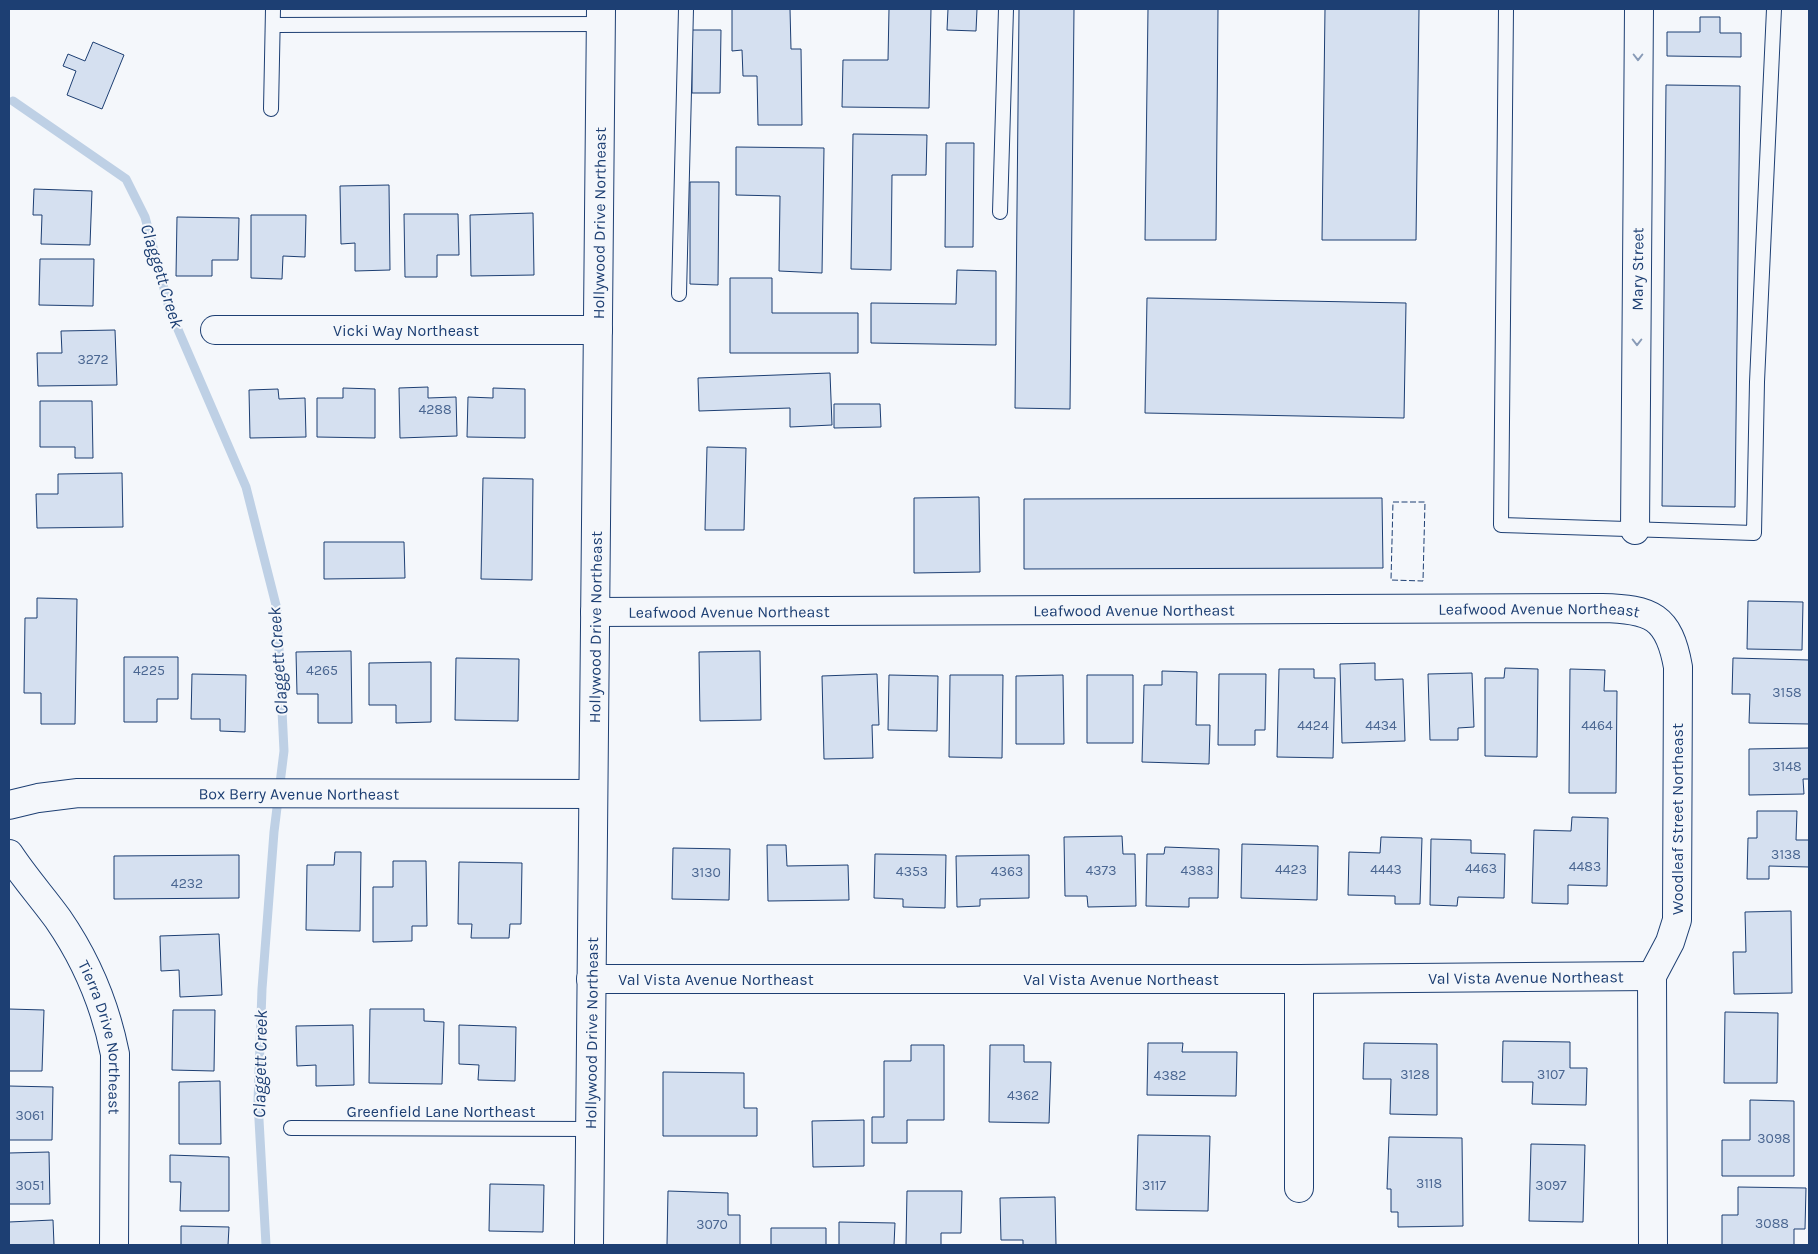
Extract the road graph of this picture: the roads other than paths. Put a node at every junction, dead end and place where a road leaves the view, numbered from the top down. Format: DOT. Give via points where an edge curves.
graph roads {
  1 [pos="273,9"];
  2 [pos="686,9"];
  3 [pos="1006,9"];
  4 [pos="1506,9"];
  5 [pos="1638,9"];
  6 [pos="1774,9"];
  7 [pos="601,17"];
  8 [pos="272,25"];
  9 [pos="272,109"];
  10 [pos="1000,212"];
  11 [pos="679,294"];
  12 [pos="215,330"];
  13 [pos="598,330"];
  14 [pos="1635,530"];
  15 [pos="595,612"];
  16 [pos="1666,629"];
  17 [pos="592,794"];
  18 [pos="9,805"];
  19 [pos="9,854"];
  20 [pos="1652,976"];
  21 [pos="591,979"];
  22 [pos="1299,979"];
  23 [pos="291,1128"];
  24 [pos="590,1129"];
  25 [pos="1299,1188"];
  26 [pos="114,1245"];
  27 [pos="589,1245"];
  28 [pos="1653,1245"];
  1 -- 8 [label="lane"];
  2 -- 11 [label="lane"];
  3 -- 10 [label="lane"];
  4 -- 14 [label="lane" via="1501,525"];
  5 -- 14 [label="street, Mary Street, one-way"];
  6 -- 14 [label="lane" via="1757,382 1754,532"];
  7 -- 8 [label="lane"];
  7 -- 13 [label="street, Hollywood Drive Northeast"];
  8 -- 9 [label="lane"];
  12 -- 13 [label="street, Vicki Way Northeast"];
  13 -- 15 [label="street, Hollywood Drive Northeast"];
  15 -- 16 [label="street, Leafwood Avenue Northeast" via="1632,608 1653,617"];
  15 -- 17 [label="street, Hollywood Drive Northeast"];
  16 -- 20 [label="street, Woodleaf Street Northeast" via="1678,668 1677,920 1670,942"];
  17 -- 18 [label="street, Box Berry Avenue Northeast" via="78,793"];
  17 -- 21 [label="street, Hollywood Drive Northeast"];
  19 -- 26 [label="street, Tierra Drive Northeast" via="81,955 108,1023 115,1054"];
  20 -- 22 [label="street, Val Vista Avenue Northeast"];
  20 -- 28 [label="street, Woodleaf Street Northeast"];
  21 -- 22 [label="street, Val Vista Avenue Northeast"];
  21 -- 24 [label="street, Hollywood Drive Northeast"];
  22 -- 25 [label="street"];
  23 -- 24 [label="lane, Greenfield Lane Northeast"];
  24 -- 27 [label="street, Hollywood Drive Northeast"];
}
